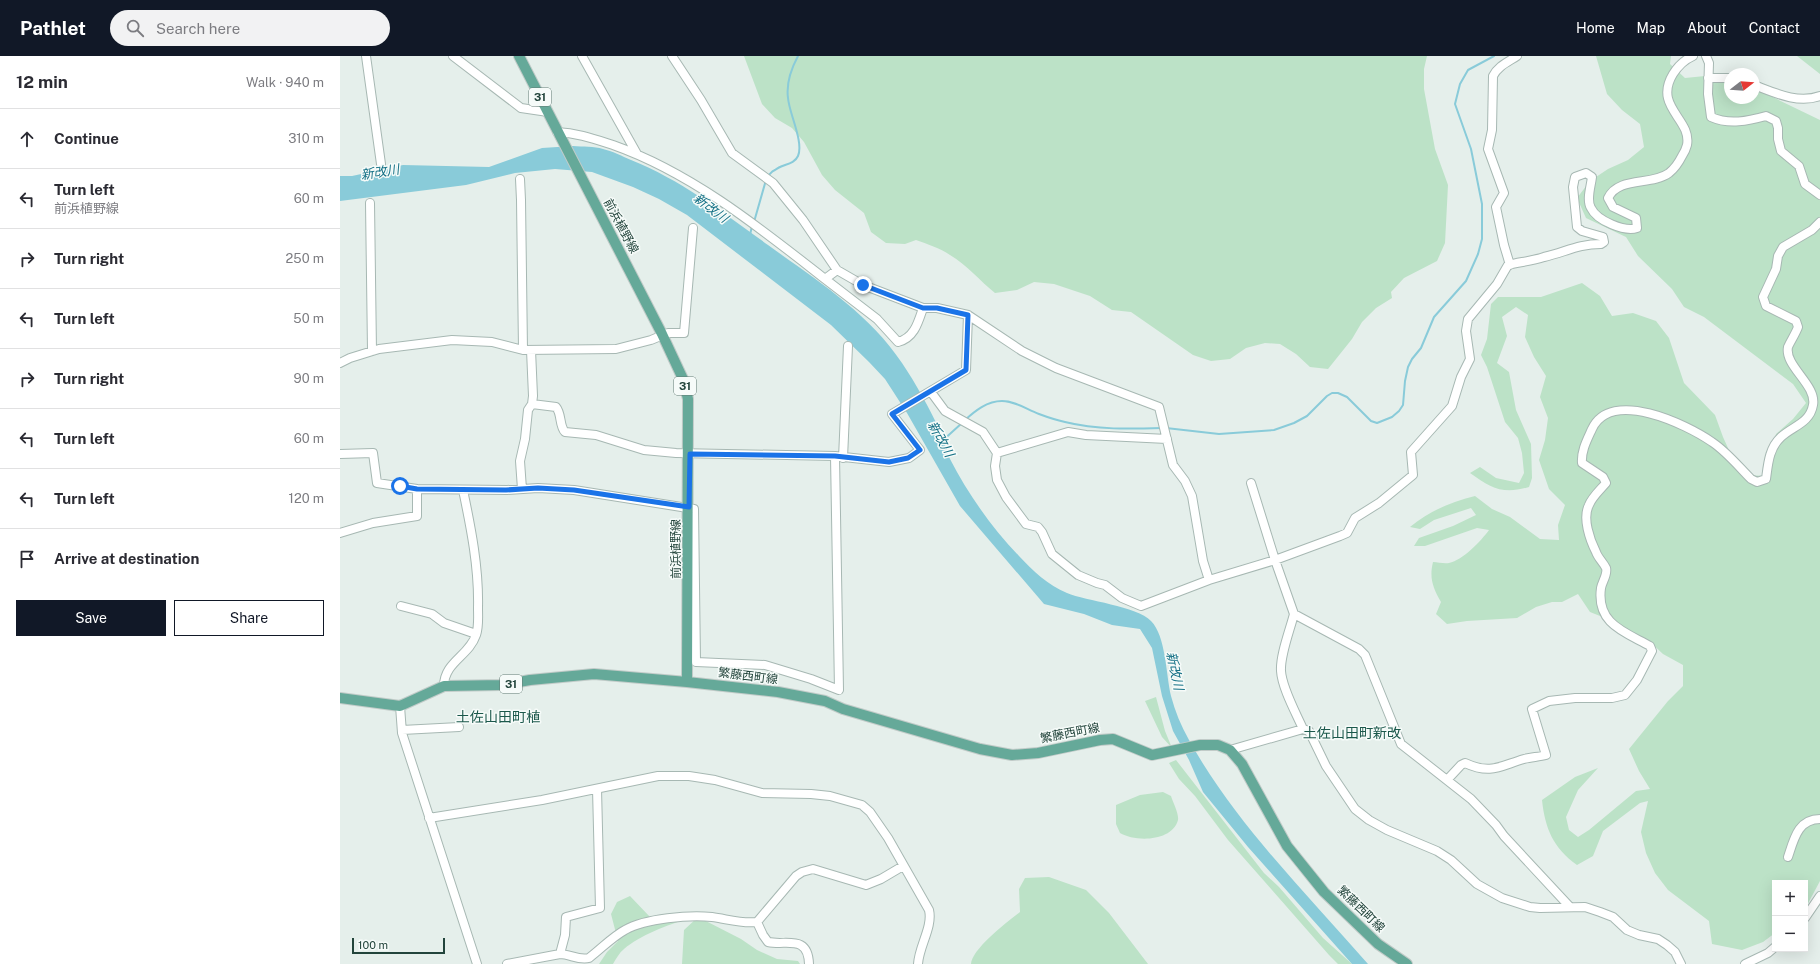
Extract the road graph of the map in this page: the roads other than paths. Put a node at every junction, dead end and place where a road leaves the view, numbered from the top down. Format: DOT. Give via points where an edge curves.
graph roads {
  1 [pos="366,56"];
  2 [pos="453,56"];
  3 [pos="519,56"];
  4 [pos="582,56"];
  5 [pos="672,56"];
  6 [pos="1517,56"];
  7 [pos="1693,56"];
  8 [pos="1706,56"];
  9 [pos="1708,78"];
  10 [pos="1724,78"];
  11 [pos="1760,87"];
  12 [pos="1820,96"];
  13 [pos="548,112"];
  14 [pos="559,135"];
  15 [pos="637,154"];
  16 [pos="380,164"];
  17 [pos="520,179"];
  18 [pos="1820,195"];
  19 [pos="370,203"];
  20 [pos="1820,222"];
  21 [pos="693,228"];
  22 [pos="1510,265"];
  23 [pos="837,270"];
  24 [pos="825,278"];
  25 [pos="923,308"];
  26 [pos="968,315"];
  27 [pos="662,334"];
  28 [pos="848,346"];
  29 [pos="527,350"];
  30 [pos="372,351"];
  31 [pos="340,363"];
  32 [pos="931,392"];
  33 [pos="532,404"];
  34 [pos="1167,438"];
  35 [pos="998,453"];
  36 [pos="340,454"];
  37 [pos="690,454"];
  38 [pos="839,457"];
  39 [pos="1251,483"];
  40 [pos="417,489"];
  41 [pos="522,489"];
  42 [pos="462,490"];
  43 [pos="689,507"];
  44 [pos="340,533"];
  45 [pos="1275,560"];
  46 [pos="1209,580"];
  47 [pos="401,606"];
  48 [pos="1294,614"];
  49 [pos="476,634"];
  50 [pos="687,682"];
  51 [pos="444,686"];
  52 [pos="340,698"];
  53 [pos="400,706"];
  54 [pos="459,727"];
  55 [pos="1303,729"];
  56 [pos="402,730"];
  57 [pos="1230,750"];
  58 [pos="1447,780"];
  59 [pos="597,789"];
  60 [pos="430,818"];
  61 [pos="1820,819"];
  62 [pos="1788,857"];
  63 [pos="903,866"];
  64 [pos="1820,896"];
  65 [pos="1570,907"];
  66 [pos="1806,916"];
  67 [pos="757,922"];
  68 [pos="1772,950"];
  69 [pos="560,954"];
  70 [pos="477,964"];
  71 [pos="508,964"];
  72 [pos="809,964"];
  73 [pos="918,964"];
  74 [pos="1406,964"];
  75 [pos="1681,964"];
  76 [pos="1745,964"];
  1 -- 16 [label="street"];
  2 -- 13 [label="street" via="521,108"];
  3 -- 13 [label="main road, 前浜植野線 / 31"];
  4 -- 15 [label="street"];
  5 -- 23 [label="street" via="702,100 732,153 773,183 803,220"];
  6 -- 22 [label="street" via="1501,66 1493,76 1492,130 1488,149 1504,193 1496,207"];
  7 -- 22 [label="street" via="1677,68 1669,81 1667,94 1671,108 1687,137 1687,146 1679,162 1668,174 1615,188 1608,198 1613,207 1636,218 1637,228 1624,229 1605,221 1590,208 1592,177 1586,173 1575,177 1573,187 1577,227 1603,237 1604,242 1585,244"];
  8 -- 9 [label="street" via="1709,63"];
  9 -- 10 [label="street"];
  9 -- 18 [label="street" via="1711,117 1731,122 1766,116 1776,121 1782,151 1799,166 1805,184"];
  11 -- 12 [label="street" via="1800,100"];
  13 -- 14 [label="main road, 前浜植野線 / 31"];
  14 -- 15 [label="street" via="574,133"];
  14 -- 27 [label="main road, 前浜植野線 / 31"];
  15 -- 24 [label="street" via="679,175 725,204"];
  17 -- 29 [label="street"];
  19 -- 30 [label="street"];
  20 -- 58 [label="street" via="1812,230 1783,247 1763,297 1766,306 1796,321 1798,327 1788,347 1789,354 1814,403 1812,412 1804,422 1781,436 1772,448 1766,479 1757,482 1751,479 1712,442 1686,428 1656,415 1631,410 1604,414 1595,424 1581,456 1582,463 1603,477 1606,483 1589,504 1586,512 1587,526 1595,551 1607,571 1601,587 1603,613 1610,623 1650,646 1652,651 1637,680 1625,695 1541,703 1532,709 1546,755 1486,770 1465,763"];
  21 -- 27 [label="street" via="684,333"];
  22 -- 45 [label="street" via="1468,319 1466,330 1470,359 1452,406 1411,452 1413,475 1379,503 1355,518 1348,533"];
  23 -- 24 [label="street"];
  23 -- 25 [label="street" via="863,285"];
  24 -- 25 [label="street" via="877,319 898,342 915,330"];
  25 -- 26 [label="street" via="937,308"];
  26 -- 32 [label="street" via="966,370"];
  26 -- 34 [label="street" via="1022,352 1056,368 1159,407"];
  27 -- 29 [label="street" via="652,340 616,349"];
  27 -- 37 [label="main road, 前浜植野線 / 31" via="683,379 688,399"];
  28 -- 38 [label="street"];
  29 -- 30 [label="street" via="492,342 452,340"];
  29 -- 33 [label="street" via="533,390"];
  30 -- 31 [label="street"];
  32 -- 35 [label="street" via="945,411 983,432"];
  32 -- 38 [label="street" via="892,414 920,450 908,458 889,462"];
  33 -- 37 [label="street" via="560,411 562,429 565,432 596,435 644,450"];
  33 -- 41 [label="street" via="528,410 520,461"];
  34 -- 35 [label="street" via="1068,432"];
  34 -- 46 [label="street" via="1173,465 1186,481 1192,496 1203,561"];
  35 -- 46 [label="street" via="995,466 997,480 1006,497 1026,524 1038,527 1052,554 1078,575 1105,585 1122,598 1141,606"];
  36 -- 40 [label="street" via="373,453 377,483"];
  37 -- 38 [label="street"];
  37 -- 43 [label="main road, 前浜植野線 / 31"];
  38 -- 43 [label="street" via="840,690 765,665 696,662 694,508"];
  39 -- 45 [label="street"];
  40 -- 42 [label="street"];
  40 -- 44 [label="street" via="417,516 373,523"];
  41 -- 42 [label="street"];
  41 -- 43 [label="street" via="574,490"];
  42 -- 49 [label="street" via="478,580"];
  43 -- 50 [label="main road, 前浜植野線 / 31"];
  45 -- 46 [label="street"];
  45 -- 48 [label="street"];
  47 -- 49 [label="street" via="432,614 444,623"];
  48 -- 55 [label="street" via="1281,670"];
  48 -- 58 [label="street" via="1365,655 1401,744"];
  49 -- 51 [label="street" via="471,646 448,669"];
  50 -- 51 [label="main road, 31" via="583,674 502,685"];
  50 -- 57 [label="main road, 繁藤西町線" via="778,692 825,701 843,709 997,753 1012,755 1038,753 1113,739 1152,754 1200,745 1218,745"];
  51 -- 53 [label="main road, 31"];
  52 -- 53 [label="main road"];
  53 -- 56 [label="street"];
  54 -- 56 [label="street"];
  55 -- 57 [label="street"];
  55 -- 65 [label="street" via="1312,733 1326,766 1355,809 1369,820 1437,851 1477,884 1502,898 1535,907"];
  56 -- 60 [label="street"];
  57 -- 74 [label="main road, 繁藤西町線" via="1242,764 1287,846 1324,892 1378,944"];
  58 -- 65 [label="street" via="1471,799"];
  59 -- 60 [label="street"];
  59 -- 63 [label="street" via="658,776 689,776 715,780 762,793 811,794 849,800 862,805 870,812"];
  59 -- 69 [label="street" via="600,908 566,918"];
  60 -- 70 [label="street"];
  61 -- 62 [label="street" via="1813,819 1798,829"];
  63 -- 67 [label="street" via="866,885 813,869 802,872"];
  63 -- 73 [label="street" via="924,899 931,918 922,941"];
  64 -- 66 [label="street"];
  65 -- 75 [label="street" via="1585,907 1613,917 1627,930 1668,945"];
  67 -- 69 [label="street" via="689,916 655,920 626,929 584,960"];
  67 -- 72 [label="street" via="768,942 801,944"];
  68 -- 76 [label="street"];
  69 -- 71 [label="street"];
}
